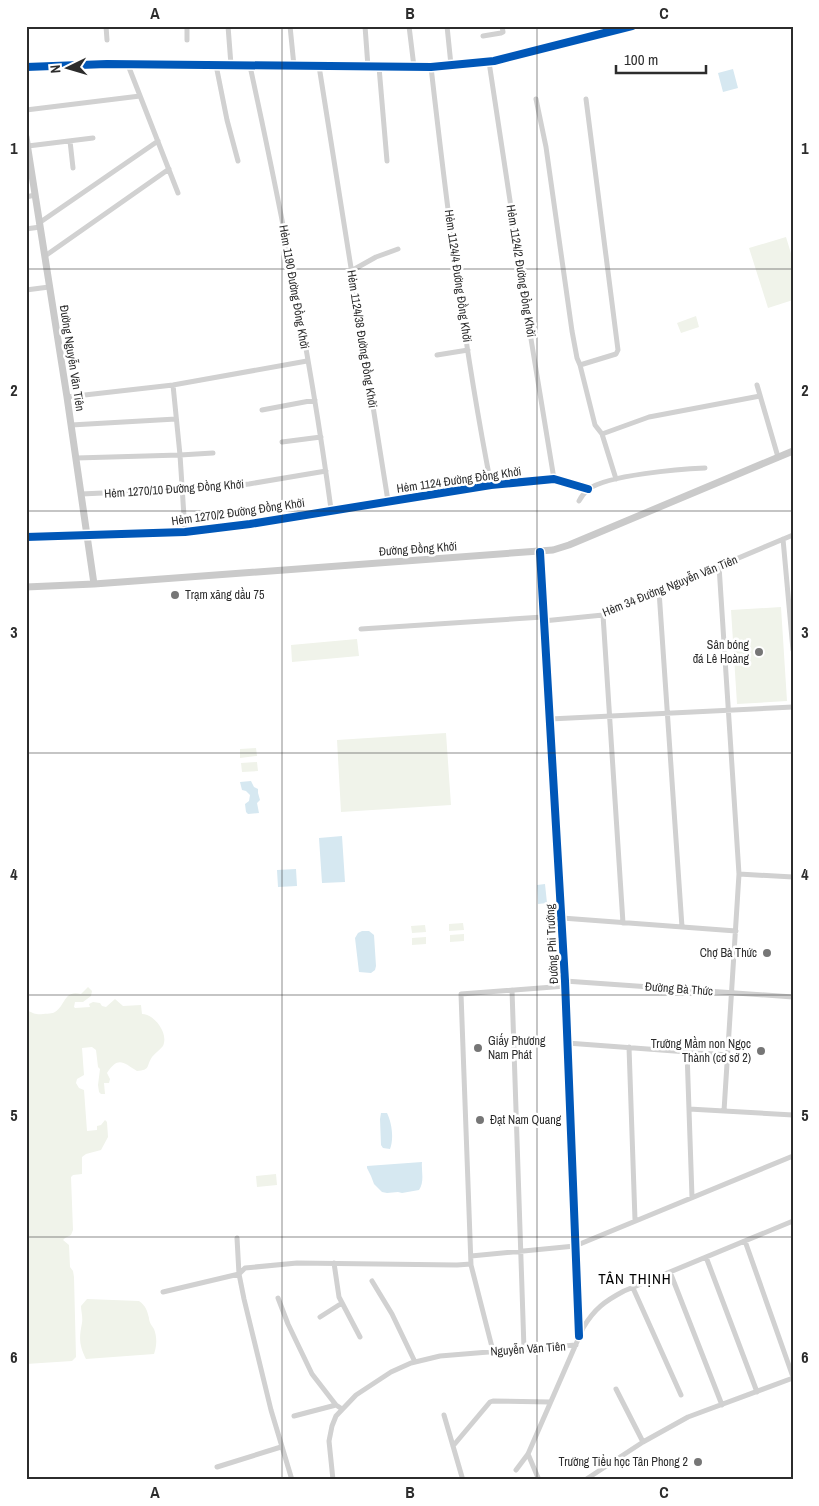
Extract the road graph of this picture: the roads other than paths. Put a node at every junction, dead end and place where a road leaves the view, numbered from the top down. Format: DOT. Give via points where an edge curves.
graph roads {
  1 [pos="106,26"];
  2 [pos="187,26"];
  3 [pos="228,26"];
  4 [pos="290,26"];
  5 [pos="365,26"];
  6 [pos="408,26"];
  7 [pos="447,26"];
  8 [pos="502,26"];
  9 [pos="604,26"];
  10 [pos="632,26"];
  11 [pos="605,34"];
  12 [pos="483,36"];
  13 [pos="107,40"];
  14 [pos="187,40"];
  15 [pos="488,62"];
  16 [pos="128,65"];
  17 [pos="216,65"];
  18 [pos="231,65"];
  19 [pos="452,65"];
  20 [pos="250,66"];
  21 [pos="294,66"];
  22 [pos="319,66"];
  23 [pos="26,67"];
  24 [pos="368,67"];
  25 [pos="379,67"];
  26 [pos="414,67"];
  27 [pos="431,67"];
  28 [pos="140,96"];
  29 [pos="536,99"];
  30 [pos="586,99"];
  31 [pos="26,110"];
  32 [pos="26,137"];
  33 [pos="93,138"];
  34 [pos="70,140"];
  35 [pos="158,141"];
  36 [pos="28,146"];
  37 [pos="238,161"];
  38 [pos="387,161"];
  39 [pos="28,163"];
  40 [pos="73,168"];
  41 [pos="169,170"];
  42 [pos="178,194"];
  43 [pos="35,195"];
  44 [pos="26,197"];
  45 [pos="40,225"];
  46 [pos="26,229"];
  47 [pos="398,249"];
  48 [pos="45,256"];
  49 [pos="351,271"];
  50 [pos="49,287"];
  51 [pos="26,290"];
  52 [pos="468,350"];
  53 [pos="437,355"];
  54 [pos="308,360"];
  55 [pos="580,365"];
  56 [pos="173,385"];
  57 [pos="757,385"];
  58 [pos="760,396"];
  59 [pos="67,397"];
  60 [pos="315,400"];
  61 [pos="262,410"];
  62 [pos="176,419"];
  63 [pos="71,425"];
  64 [pos="602,434"];
  65 [pos="321,437"];
  66 [pos="282,442"];
  67 [pos="793,451"];
  68 [pos="213,453"];
  69 [pos="180,456"];
  70 [pos="778,457"];
  71 [pos="76,458"];
  72 [pos="705,468"];
  73 [pos="326,471"];
  74 [pos="554,478"];
  75 [pos="616,480"];
  76 [pos="491,485"];
  77 [pos="588,489"];
  78 [pos="182,490"];
  79 [pos="81,494"];
  80 [pos="388,501"];
  81 [pos="578,501"];
  82 [pos="331,510"];
  83 [pos="185,532"];
  84 [pos="87,534"];
  85 [pos="793,535"];
  86 [pos="26,537"];
  87 [pos="783,539"];
  88 [pos="540,552"];
  89 [pos="719,566"];
  90 [pos="94,584"];
  91 [pos="26,587"];
  92 [pos="659,591"];
  93 [pos="603,616"];
  94 [pos="543,619"];
  95 [pos="360,630"];
  96 [pos="793,650"];
  97 [pos="793,708"];
  98 [pos="729,711"];
  99 [pos="667,714"];
  100 [pos="609,716"];
  101 [pos="550,719"];
  102 [pos="739,874"];
  103 [pos="793,877"];
  104 [pos="562,918"];
  105 [pos="623,923"];
  106 [pos="682,927"];
  107 [pos="736,931"];
  108 [pos="565,984"];
  109 [pos="512,990"];
  110 [pos="732,993"];
  111 [pos="793,997"];
  112 [pos="567,1043"];
  113 [pos="629,1048"];
  114 [pos="688,1052"];
  115 [pos="728,1054"];
  116 [pos="689,1109"];
  117 [pos="724,1111"];
  118 [pos="793,1115"];
  119 [pos="793,1156"];
  120 [pos="692,1197"];
  121 [pos="635,1220"];
  122 [pos="793,1221"];
  123 [pos="237,1238"];
  124 [pos="745,1241"];
  125 [pos="575,1246"];
  126 [pos="521,1251"];
  127 [pos="470,1256"];
  128 [pos="706,1257"];
  129 [pos="334,1263"];
  130 [pos="471,1264"];
  131 [pos="670,1272"];
  132 [pos="239,1274"];
  133 [pos="372,1281"];
  134 [pos="633,1288"];
  135 [pos="163,1292"];
  136 [pos="278,1298"];
  137 [pos="342,1303"];
  138 [pos="320,1317"];
  139 [pos="579,1336"];
  140 [pos="360,1337"];
  141 [pos="576,1345"];
  142 [pos="524,1349"];
  143 [pos="493,1351"];
  144 [pos="793,1356"];
  145 [pos="786,1358"];
  146 [pos="415,1362"];
  147 [pos="793,1378"];
  148 [pos="616,1389"];
  149 [pos="757,1392"];
  150 [pos="681,1395"];
  151 [pos="550,1402"];
  152 [pos="336,1405"];
  153 [pos="722,1405"];
  154 [pos="342,1409"];
  155 [pos="444,1415"];
  156 [pos="294,1416"];
  157 [pos="643,1442"];
  158 [pos="453,1446"];
  159 [pos="281,1447"];
  160 [pos="528,1454"];
  161 [pos="217,1466"];
  162 [pos="516,1470"];
  163 [pos="292,1480"];
  164 [pos="333,1480"];
  165 [pos="461,1480"];
  166 [pos="539,1480"];
  167 [pos="585,1480"];
  1 -- 13 [label="street"];
  2 -- 14 [label="street"];
  3 -- 18 [label="street"];
  4 -- 21 [label="street"];
  5 -- 24 [label="street"];
  6 -- 26 [label="street"];
  7 -- 19 [label="street"];
  8 -- 12 [label="street" via="503,32"];
  9 -- 11 [label="street"];
  10 -- 11 [label="street"];
  11 -- 15 [label="street"];
  15 -- 19 [label="street"];
  15 -- 74 [label="street, Hẻm 1124/2 Đường Đồng Khởi"];
  16 -- 17 [label="street"];
  16 -- 23 [label="street"];
  16 -- 28 [label="street"];
  17 -- 18 [label="street"];
  17 -- 37 [label="street"];
  18 -- 20 [label="street"];
  19 -- 27 [label="street"];
  20 -- 21 [label="street"];
  20 -- 54 [label="street, Hẻm 1190 Đường Đồng Khởi"];
  21 -- 22 [label="street"];
  22 -- 24 [label="street"];
  22 -- 49 [label="street, Hẻm 1124/38 Đường Đồng Khởi"];
  24 -- 25 [label="street"];
  25 -- 26 [label="street"];
  25 -- 38 [label="street"];
  26 -- 27 [label="street"];
  27 -- 52 [label="street, Hẻm 1124/4 Đường Đồng Khởi"];
  28 -- 31 [label="street"];
  28 -- 35 [label="street"];
  29 -- 55 [label="street" via="572,332"];
  30 -- 55 [label="street" via="618,350 616,354"];
  32 -- 36 [label="main road, Đường Nguyễn Văn Tiên"];
  33 -- 34 [label="street"];
  34 -- 36 [label="street"];
  34 -- 40 [label="street"];
  35 -- 41 [label="street"];
  35 -- 45 [label="street"];
  36 -- 39 [label="main road, Đường Nguyễn Văn Tiên"];
  39 -- 43 [label="main road, Đường Nguyễn Văn Tiên"];
  41 -- 42 [label="street"];
  41 -- 48 [label="street"];
  43 -- 44 [label="street"];
  43 -- 45 [label="main road, Đường Nguyễn Văn Tiên"];
  45 -- 46 [label="street"];
  45 -- 48 [label="main road, Đường Nguyễn Văn Tiên"];
  47 -- 49 [label="street"];
  48 -- 50 [label="main road, Đường Nguyễn Văn Tiên"];
  49 -- 80 [label="street, Hẻm 1124/38 Đường Đồng Khởi"];
  50 -- 51 [label="street"];
  50 -- 59 [label="main road, Đường Nguyễn Văn Tiên"];
  52 -- 53 [label="street"];
  52 -- 76 [label="street, Hẻm 1124/4 Đường Đồng Khởi"];
  54 -- 56 [label="street"];
  54 -- 60 [label="street, Hẻm 1190 Đường Đồng Khởi"];
  55 -- 64 [label="street" via="595,425"];
  56 -- 59 [label="street"];
  56 -- 62 [label="street"];
  57 -- 58 [label="street"];
  58 -- 64 [label="street" via="649,417"];
  58 -- 70 [label="street"];
  59 -- 63 [label="main road, Đường Nguyễn Văn Tiên"];
  60 -- 61 [label="street"];
  60 -- 65 [label="street, Hẻm 1190 Đường Đồng Khởi"];
  62 -- 63 [label="street"];
  62 -- 69 [label="street"];
  63 -- 71 [label="main road, Đường Nguyễn Văn Tiên"];
  64 -- 75 [label="street"];
  65 -- 66 [label="street"];
  65 -- 73 [label="street, Hẻm 1190 Đường Đồng Khởi"];
  67 -- 70 [label="main road, Đường Đồng Khởi"];
  68 -- 69 [label="street"];
  69 -- 71 [label="street"];
  69 -- 78 [label="street"];
  70 -- 88 [label="main road, Đường Đồng Khởi" via="569,545"];
  71 -- 79 [label="main road, Đường Nguyễn Văn Tiên"];
  72 -- 75 [label="street"];
  73 -- 78 [label="street, Hẻm 1270/10 Đường Đồng Khởi" via="249,484"];
  73 -- 82 [label="street, Hẻm 1190 Đường Đồng Khởi"];
  74 -- 76 [label="street, Hẻm 1124 Đường Đồng Khởi"];
  74 -- 77 [label="street, Hẻm 1124 Đường Đồng Khởi"];
  75 -- 77 [label="street"];
  76 -- 80 [label="street, Hẻm 1124 Đường Đồng Khởi"];
  77 -- 81 [label="street"];
  78 -- 79 [label="street, Hẻm 1270/10 Đường Đồng Khởi"];
  78 -- 83 [label="street"];
  79 -- 84 [label="main road, Đường Nguyễn Văn Tiên"];
  80 -- 82 [label="street, Hẻm 1124 Đường Đồng Khởi"];
  82 -- 83 [label="street, Hẻm 1270/2 Đường Đồng Khởi"];
  83 -- 84 [label="street, Hẻm 1270/2 Đường Đồng Khởi"];
  84 -- 86 [label="street"];
  84 -- 90 [label="main road, Đường Nguyễn Văn Tiên"];
  85 -- 87 [label="street, Hẻm 34 Đường Nguyễn Văn Tiên"];
  87 -- 89 [label="street, Hẻm 34 Đường Nguyễn Văn Tiên"];
  87 -- 96 [label="street"];
  88 -- 90 [label="main road, Đường Đồng Khởi"];
  88 -- 94 [label="street, Đường Phi Trường"];
  89 -- 92 [label="street, Hẻm 34 Đường Nguyễn Văn Tiên"];
  89 -- 98 [label="street"];
  90 -- 91 [label="main road, Đường Đồng Khởi"];
  92 -- 93 [label="street, Hẻm 34 Đường Nguyễn Văn Tiên"];
  92 -- 99 [label="street"];
  93 -- 94 [label="street, Hẻm 34 Đường Nguyễn Văn Tiên"];
  93 -- 100 [label="street"];
  94 -- 95 [label="street, Hẻm 34 Đường Nguyễn Văn Tiên"];
  94 -- 101 [label="street, Đường Phi Trường"];
  97 -- 98 [label="street"];
  98 -- 99 [label="street"];
  98 -- 102 [label="street"];
  99 -- 100 [label="street"];
  99 -- 106 [label="street"];
  100 -- 101 [label="street"];
  100 -- 105 [label="street"];
  101 -- 104 [label="street, Đường Phi Trường"];
  102 -- 103 [label="street"];
  102 -- 107 [label="street"];
  104 -- 105 [label="street"];
  104 -- 108 [label="street, Đường Phi Trường"];
  105 -- 106 [label="street"];
  106 -- 107 [label="street"];
  107 -- 110 [label="street"];
  108 -- 109 [label="street, Đường Bà Thức"];
  108 -- 110 [label="street, Đường Bà Thức"];
  108 -- 112 [label="street, Đường Phi Trường"];
  109 -- 126 [label="street"];
  109 -- 127 [label="street, Đường Bà Thức" via="461,994"];
  110 -- 111 [label="street, Đường Bà Thức"];
  110 -- 115 [label="street"];
  112 -- 113 [label="street"];
  112 -- 125 [label="street, Đường Phi Trường"];
  113 -- 114 [label="street"];
  113 -- 121 [label="street"];
  114 -- 115 [label="street"];
  114 -- 116 [label="street"];
  115 -- 117 [label="street"];
  116 -- 117 [label="street"];
  116 -- 120 [label="street"];
  117 -- 118 [label="street"];
  119 -- 120 [label="street"];
  120 -- 121 [label="street"];
  121 -- 125 [label="street"];
  122 -- 124 [label="street, Nguyễn Văn Tiên"];
  123 -- 132 [label="street"];
  124 -- 128 [label="street, Nguyễn Văn Tiên"];
  124 -- 145 [label="street"];
  125 -- 126 [label="street"];
  125 -- 139 [label="street, Đường Phi Trường"];
  126 -- 127 [label="street"];
  126 -- 142 [label="street"];
  127 -- 130 [label="street"];
  128 -- 131 [label="street, Nguyễn Văn Tiên"];
  128 -- 149 [label="street"];
  129 -- 130 [label="street"];
  129 -- 132 [label="street" via="278,1264 244,1268"];
  129 -- 137 [label="street"];
  130 -- 143 [label="street"];
  131 -- 134 [label="street, Nguyễn Văn Tiên"];
  131 -- 153 [label="street"];
  132 -- 135 [label="street"];
  132 -- 159 [label="street"];
  133 -- 146 [label="street"];
  134 -- 139 [label="street, Nguyễn Văn Tiên" via="595,1310"];
  134 -- 150 [label="street"];
  136 -- 152 [label="street" via="312,1374"];
  137 -- 138 [label="street"];
  137 -- 140 [label="street"];
  139 -- 141 [label="street, Nguyễn Văn Tiên"];
  141 -- 142 [label="street, Nguyễn Văn Tiên"];
  141 -- 151 [label="street"];
  142 -- 143 [label="street, Nguyễn Văn Tiên"];
  143 -- 146 [label="street, Nguyễn Văn Tiên"];
  144 -- 145 [label="street"];
  145 -- 147 [label="street"];
  146 -- 154 [label="street, Nguyễn Văn Tiên" via="374,1382"];
  147 -- 149 [label="street"];
  148 -- 157 [label="street"];
  149 -- 153 [label="street"];
  151 -- 158 [label="street" via="493,1400"];
  151 -- 160 [label="street"];
  152 -- 154 [label="street"];
  152 -- 156 [label="street"];
  153 -- 157 [label="street" via="688,1417"];
  154 -- 164 [label="street, Nguyễn Văn Tiên" via="330,1436"];
  155 -- 158 [label="street"];
  157 -- 167 [label="street"];
  158 -- 165 [label="street"];
  159 -- 161 [label="street"];
  159 -- 163 [label="street"];
  160 -- 162 [label="street"];
  160 -- 166 [label="street"];
}
